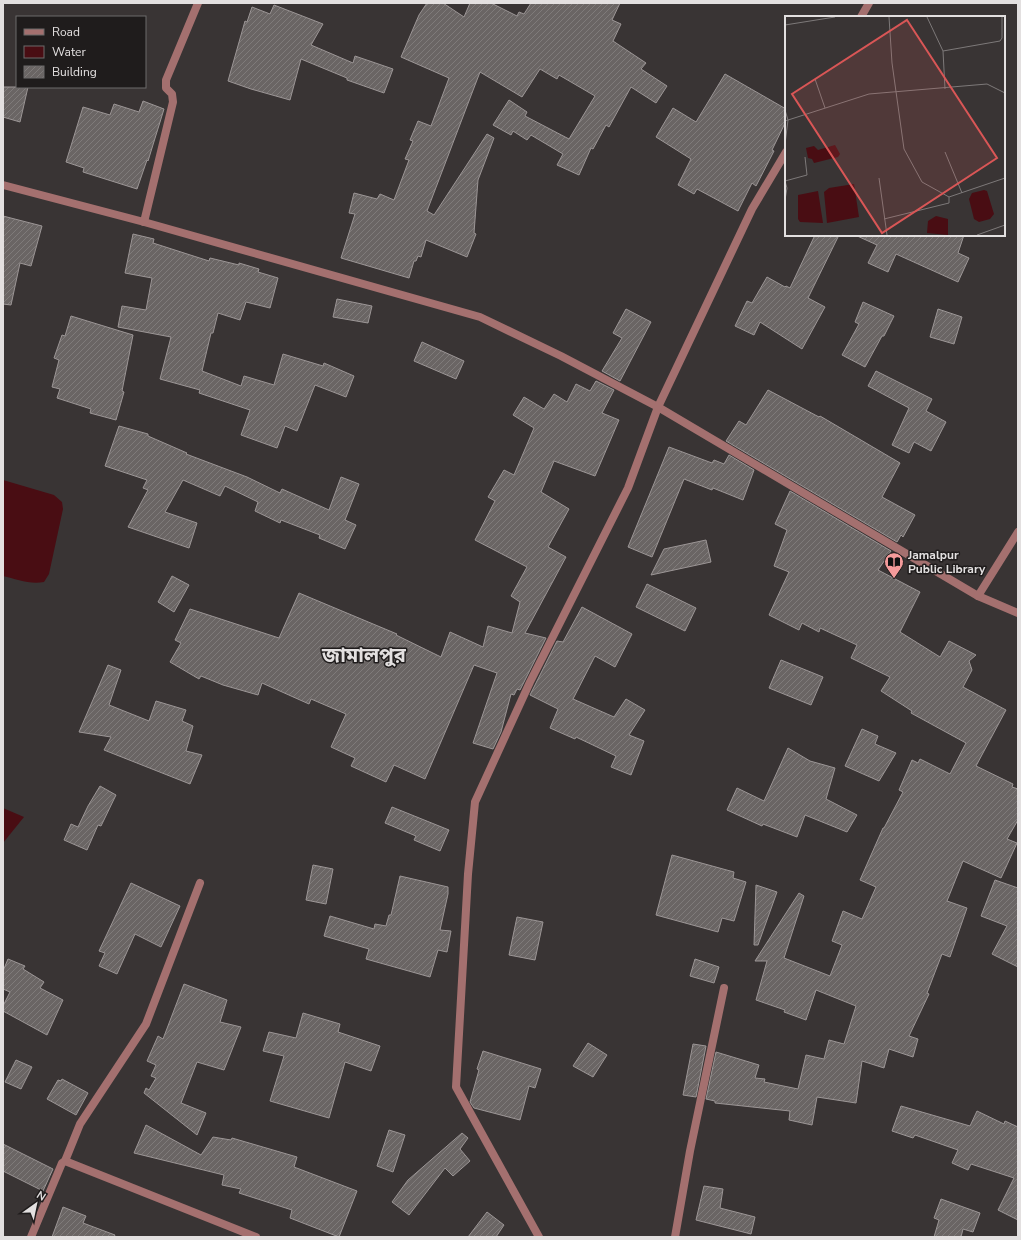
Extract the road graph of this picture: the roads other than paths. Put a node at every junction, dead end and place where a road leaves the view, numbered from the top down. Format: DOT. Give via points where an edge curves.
graph roads {
  1 [pos="198,3"];
  2 [pos="869,3"];
  3 [pos="862,16"];
  4 [pos="785,154"];
  5 [pos="3,184"];
  6 [pos="144,222"];
  7 [pos="658,407"];
  8 [pos="1018,532"];
  9 [pos="978,596"];
  10 [pos="1018,613"];
  11 [pos="200,883"];
  12 [pos="724,988"];
  13 [pos="65,1161"];
  14 [pos="30,1237"];
  15 [pos="256,1237"];
  16 [pos="539,1237"];
  17 [pos="675,1237"];
  1 -- 6 [label="street" via="166,80 166,88 172,94 173,102"];
  2 -- 3 [label="street"];
  4 -- 7 [label="street" via="752,209"];
  5 -- 6 [label="street"];
  6 -- 7 [label="street" via="480,317"];
  7 -- 9 [label="street"];
  7 -- 16 [label="street" via="628,488 530,682 475,802 468,874 456,1087"];
  8 -- 9 [label="street"];
  9 -- 10 [label="street"];
  11 -- 13 [label="street" via="146,1024 80,1124"];
  12 -- 17 [label="street"];
  13 -- 14 [label="street"];
  13 -- 15 [label="street"];
}
